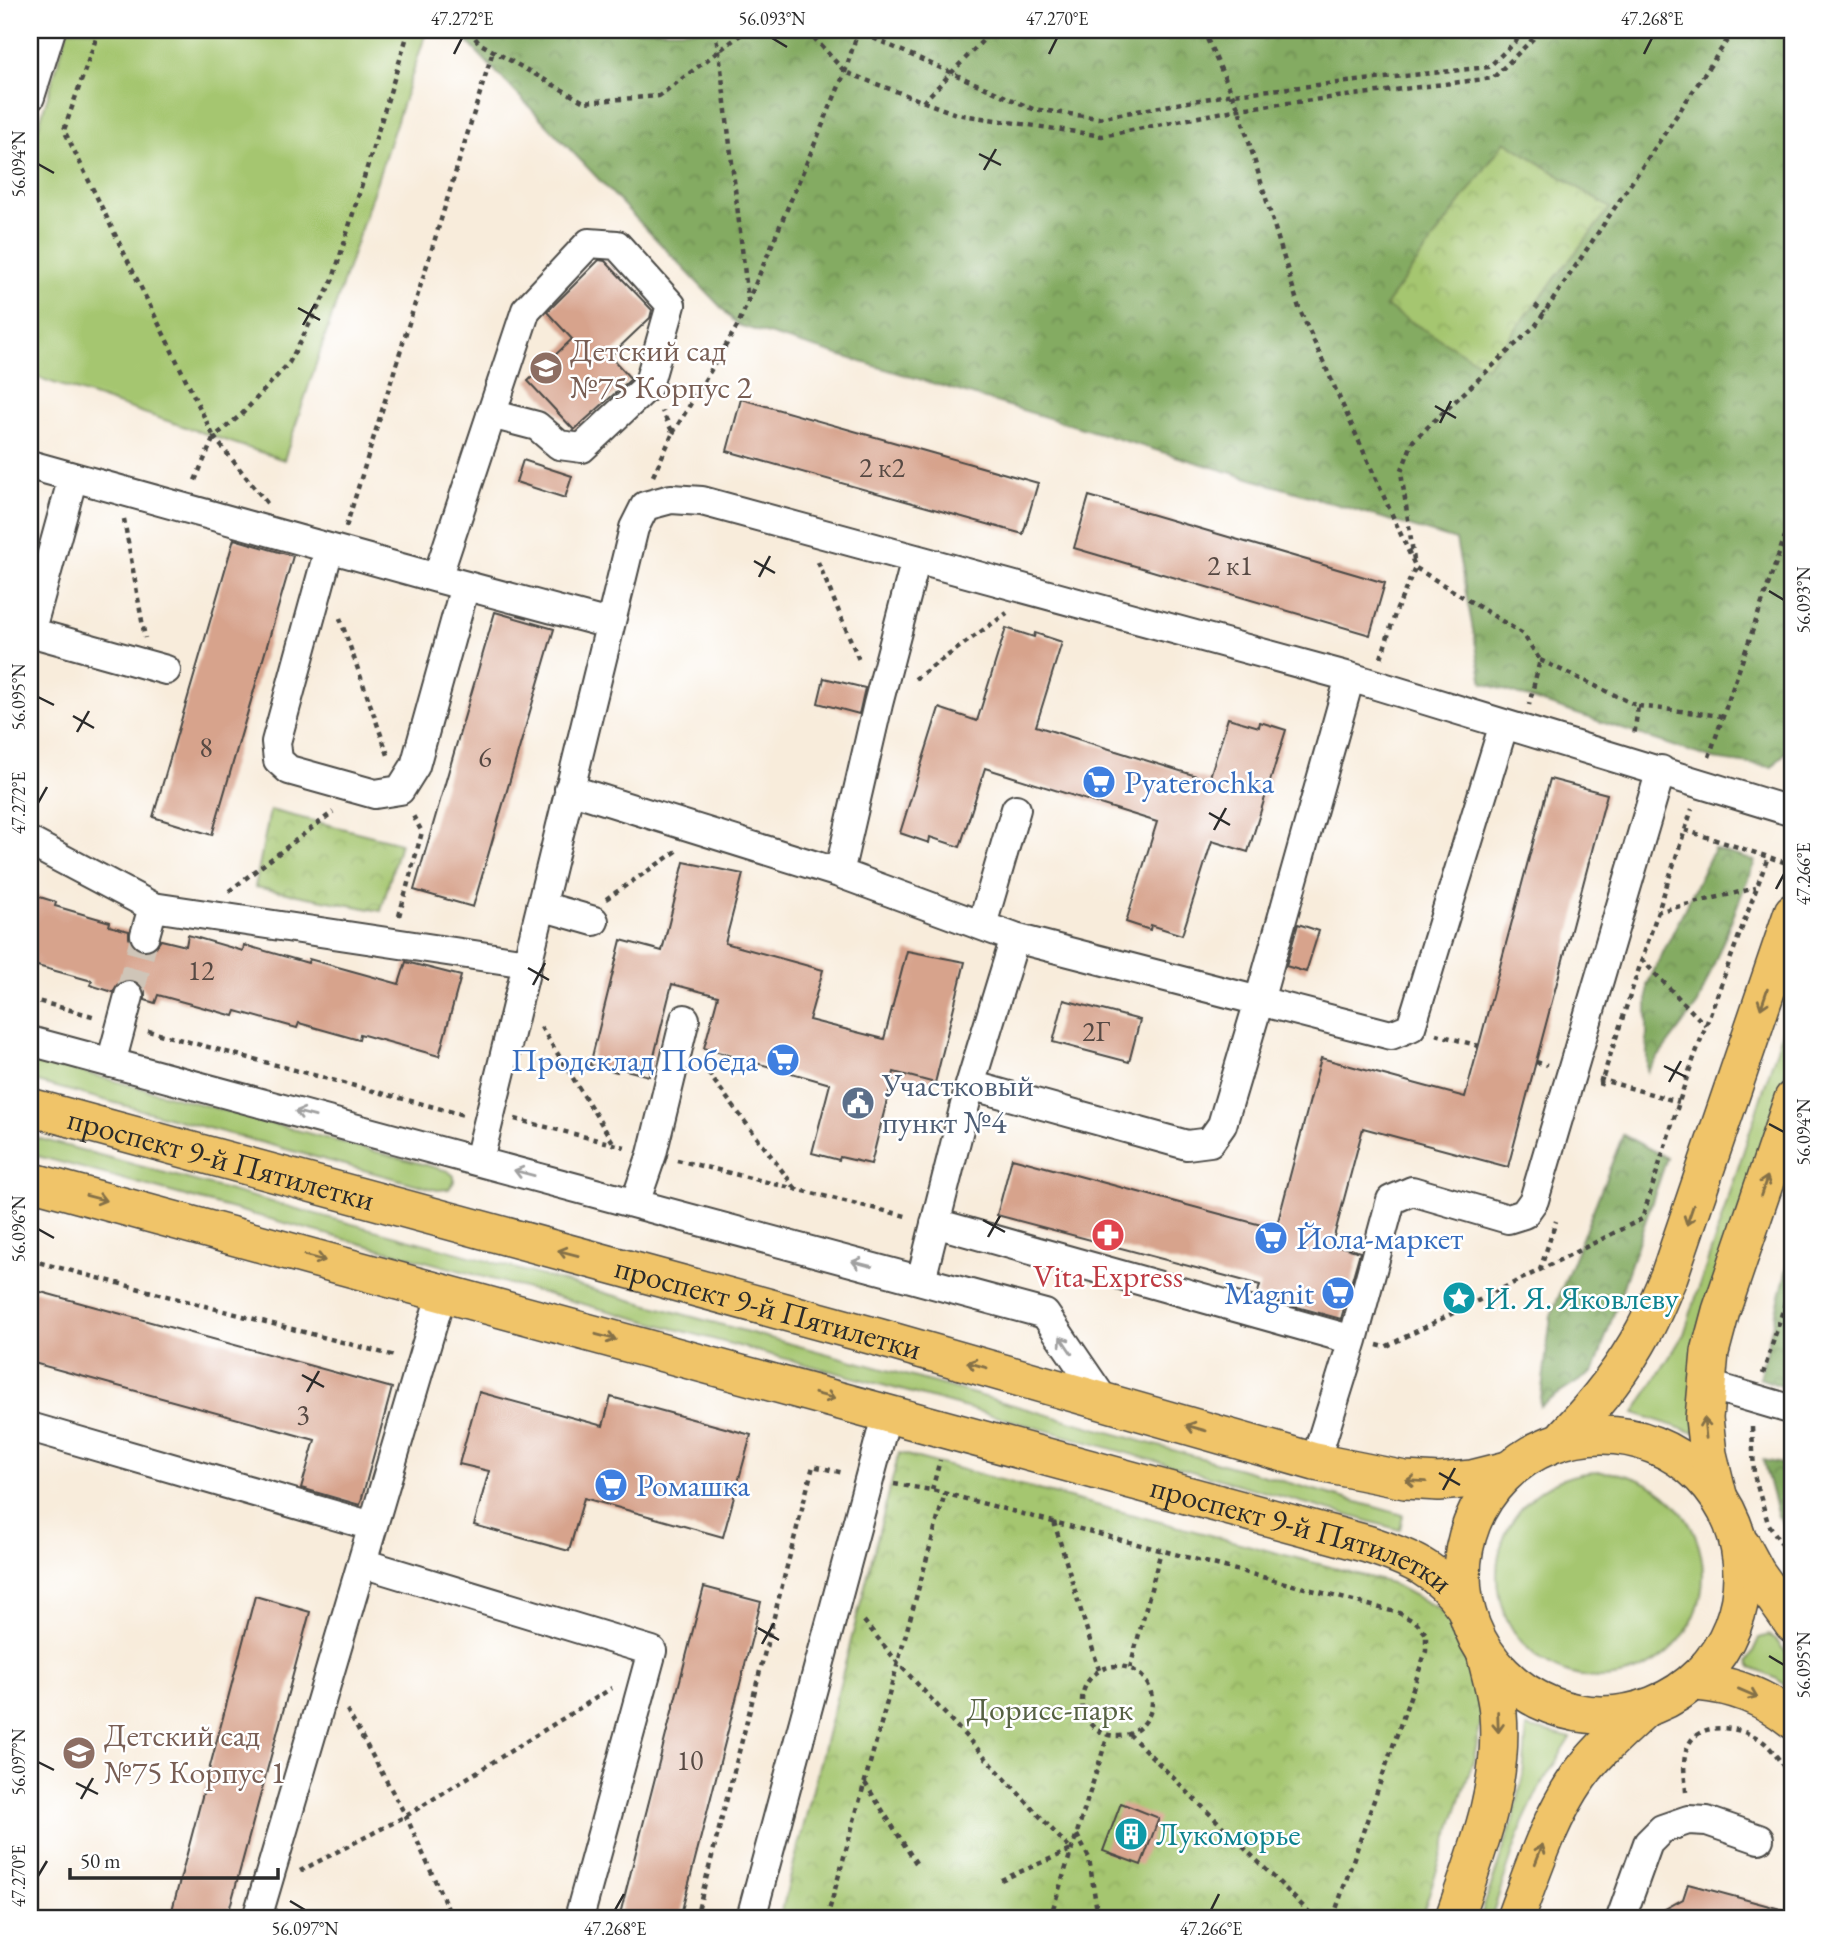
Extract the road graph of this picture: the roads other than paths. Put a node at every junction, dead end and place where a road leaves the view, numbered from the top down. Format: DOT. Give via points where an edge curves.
graph roads {
  1 [pos="51,30"];
  2 [pos="30,97"];
  3 [pos="491,414"];
  4 [pos="30,466"];
  5 [pos="73,477"];
  6 [pos="330,557"];
  7 [pos="916,559"];
  8 [pos="437,578"];
  9 [pos="465,586"];
  10 [pos="610,624"];
  11 [pos="30,633"];
  12 [pos="158,668"];
  13 [pos="1361,681"];
  14 [pos="1513,727"];
  15 [pos="1661,770"];
  16 [pos="569,789"];
  17 [pos="1016,809"];
  18 [pos="1793,812"];
  19 [pos="30,842"];
  20 [pos="839,873"];
  21 [pos="541,906"];
  22 [pos="153,907"];
  23 [pos="1793,912"];
  24 [pos="587,919"];
  25 [pos="982,925"];
  26 [pos="145,936"];
  27 [pos="1015,938"];
  28 [pos="527,963"];
  29 [pos="129,996"];
  30 [pos="1259,1001"];
  31 [pos="683,1028"];
  32 [pos="30,1041"];
  33 [pos="111,1063"];
  34 [pos="970,1085"];
  35 [pos="1793,1099"];
  36 [pos="30,1107"];
  37 [pos="479,1160"];
  38 [pos="30,1181"];
  39 [pos="635,1203"];
  40 [pos="935,1223"];
  41 [pos="920,1280"];
  42 [pos="442,1292"];
  43 [pos="1353,1340"];
  44 [pos="1705,1384"];
  45 [pos="1105,1402"];
  46 [pos="1793,1410"];
  47 [pos="887,1413"];
  48 [pos="30,1427"];
  49 [pos="1564,1436"];
  50 [pos="1315,1462"];
  51 [pos="1508,1470"];
  52 [pos="1718,1495"];
  53 [pos="372,1526"];
  54 [pos="1738,1537"];
  55 [pos="362,1563"];
  56 [pos="1464,1606"];
  57 [pos="1793,1624"];
  58 [pos="1485,1655"];
  59 [pos="1697,1682"];
  60 [pos="1643,1710"];
  61 [pos="1793,1720"];
  62 [pos="1759,1839"];
  63 [pos="257,1918"];
  64 [pos="579,1918"];
  65 [pos="751,1918"];
  66 [pos="1454,1918"];
  67 [pos="1515,1918"];
  68 [pos="1621,1918"];
  1 -- 2 [label="street"];
  3 -- 3 [label="street" via="526,310 589,243 617,245 671,305 648,386 582,448 559,445 537,426"];
  3 -- 8 [label="street"];
  4 -- 5 [label="street"];
  5 -- 6 [label="street" via="296,540"];
  5 -- 11 [label="street"];
  6 -- 8 [label="street"];
  6 -- 9 [label="street" via="276,742 278,760 289,770 375,794 400,790 415,766"];
  7 -- 10 [label="street" via="702,501 671,499 645,506 634,528"];
  7 -- 13 [label="street"];
  7 -- 20 [label="street"];
  8 -- 9 [label="street"];
  9 -- 10 [label="street"];
  10 -- 16 [label="street"];
  11 -- 12 [label="street"];
  13 -- 14 [label="street"];
  13 -- 30 [label="street"];
  14 -- 15 [label="street"];
  14 -- 30 [label="street" via="1411,1027 1391,1035"];
  15 -- 18 [label="street"];
  15 -- 43 [label="street" via="1534,1200 1524,1214 1508,1219 1412,1191 1391,1200"];
  16 -- 20 [label="street"];
  16 -- 21 [label="street"];
  17 -- 25 [label="street"];
  19 -- 22 [label="street"];
  20 -- 25 [label="street"];
  21 -- 24 [label="street"];
  21 -- 28 [label="street"];
  22 -- 26 [label="street"];
  22 -- 28 [label="street"];
  23 -- 49 [label="main road, one-way" via="1646,1329 1622,1368"];
  25 -- 27 [label="street"];
  27 -- 30 [label="street"];
  27 -- 34 [label="street"];
  28 -- 37 [label="street"];
  29 -- 33 [label="street"];
  30 -- 34 [label="street" via="1222,1125 1210,1142 1187,1145"];
  31 -- 39 [label="street"];
  32 -- 33 [label="street"];
  37 -- 33 [label="street, one-way"];
  34 -- 40 [label="street"];
  44 -- 35 [label="main road, one-way" via="1721,1311"];
  45 -- 36 [label="main road, проспект 9-й Пятилетки, one-way"];
  39 -- 37 [label="street, one-way"];
  38 -- 42 [label="main road, проспект 9-й Пятилетки, one-way"];
  41 -- 39 [label="street, one-way"];
  40 -- 41 [label="street"];
  40 -- 43 [label="street"];
  45 -- 41 [label="street, one-way" via="1045,1314"];
  42 -- 47 [label="main road, проспект 9-й Пятилетки, one-way"];
  42 -- 53 [label="street"];
  43 -- 50 [label="street"];
  44 -- 46 [label="street"];
  52 -- 44 [label="main road, one-way" via="1708,1454"];
  50 -- 45 [label="main road, проспект 9-й Пятилетки, one-way"];
  47 -- 56 [label="main road, проспект 9-й Пятилетки" via="1367,1544 1420,1564"];
  47 -- 65 [label="street"];
  48 -- 53 [label="street"];
  49 -- 51 [label="main road"];
  49 -- 52 [label="main road" via="1592,1433 1643,1441 1695,1471"];
  51 -- 50 [label="main road, проспект 9-й Пятилетки, one-way" via="1439,1482"];
  51 -- 56 [label="main road" via="1487,1494 1463,1548"];
  52 -- 54 [label="main road"];
  53 -- 55 [label="street"];
  54 -- 57 [label="main road"];
  54 -- 59 [label="main road" via="1744,1576 1739,1613 1729,1640"];
  55 -- 63 [label="street"];
  55 -- 64 [label="street" via="652,1651"];
  56 -- 58 [label="main road"];
  58 -- 60 [label="main road" via="1507,1680 1538,1699 1573,1710 1609,1714"];
  58 -- 66 [label="main road, one-way" via="1498,1712 1499,1759 1487,1820"];
  59 -- 60 [label="main road" via="1670,1700"];
  59 -- 61 [label="main road, one-way" via="1735,1688"];
  67 -- 60 [label="main road, one-way" via="1543,1843 1567,1796 1604,1747"];
  62 -- 68 [label="street" via="1688,1819 1662,1829 1648,1843"];
}
